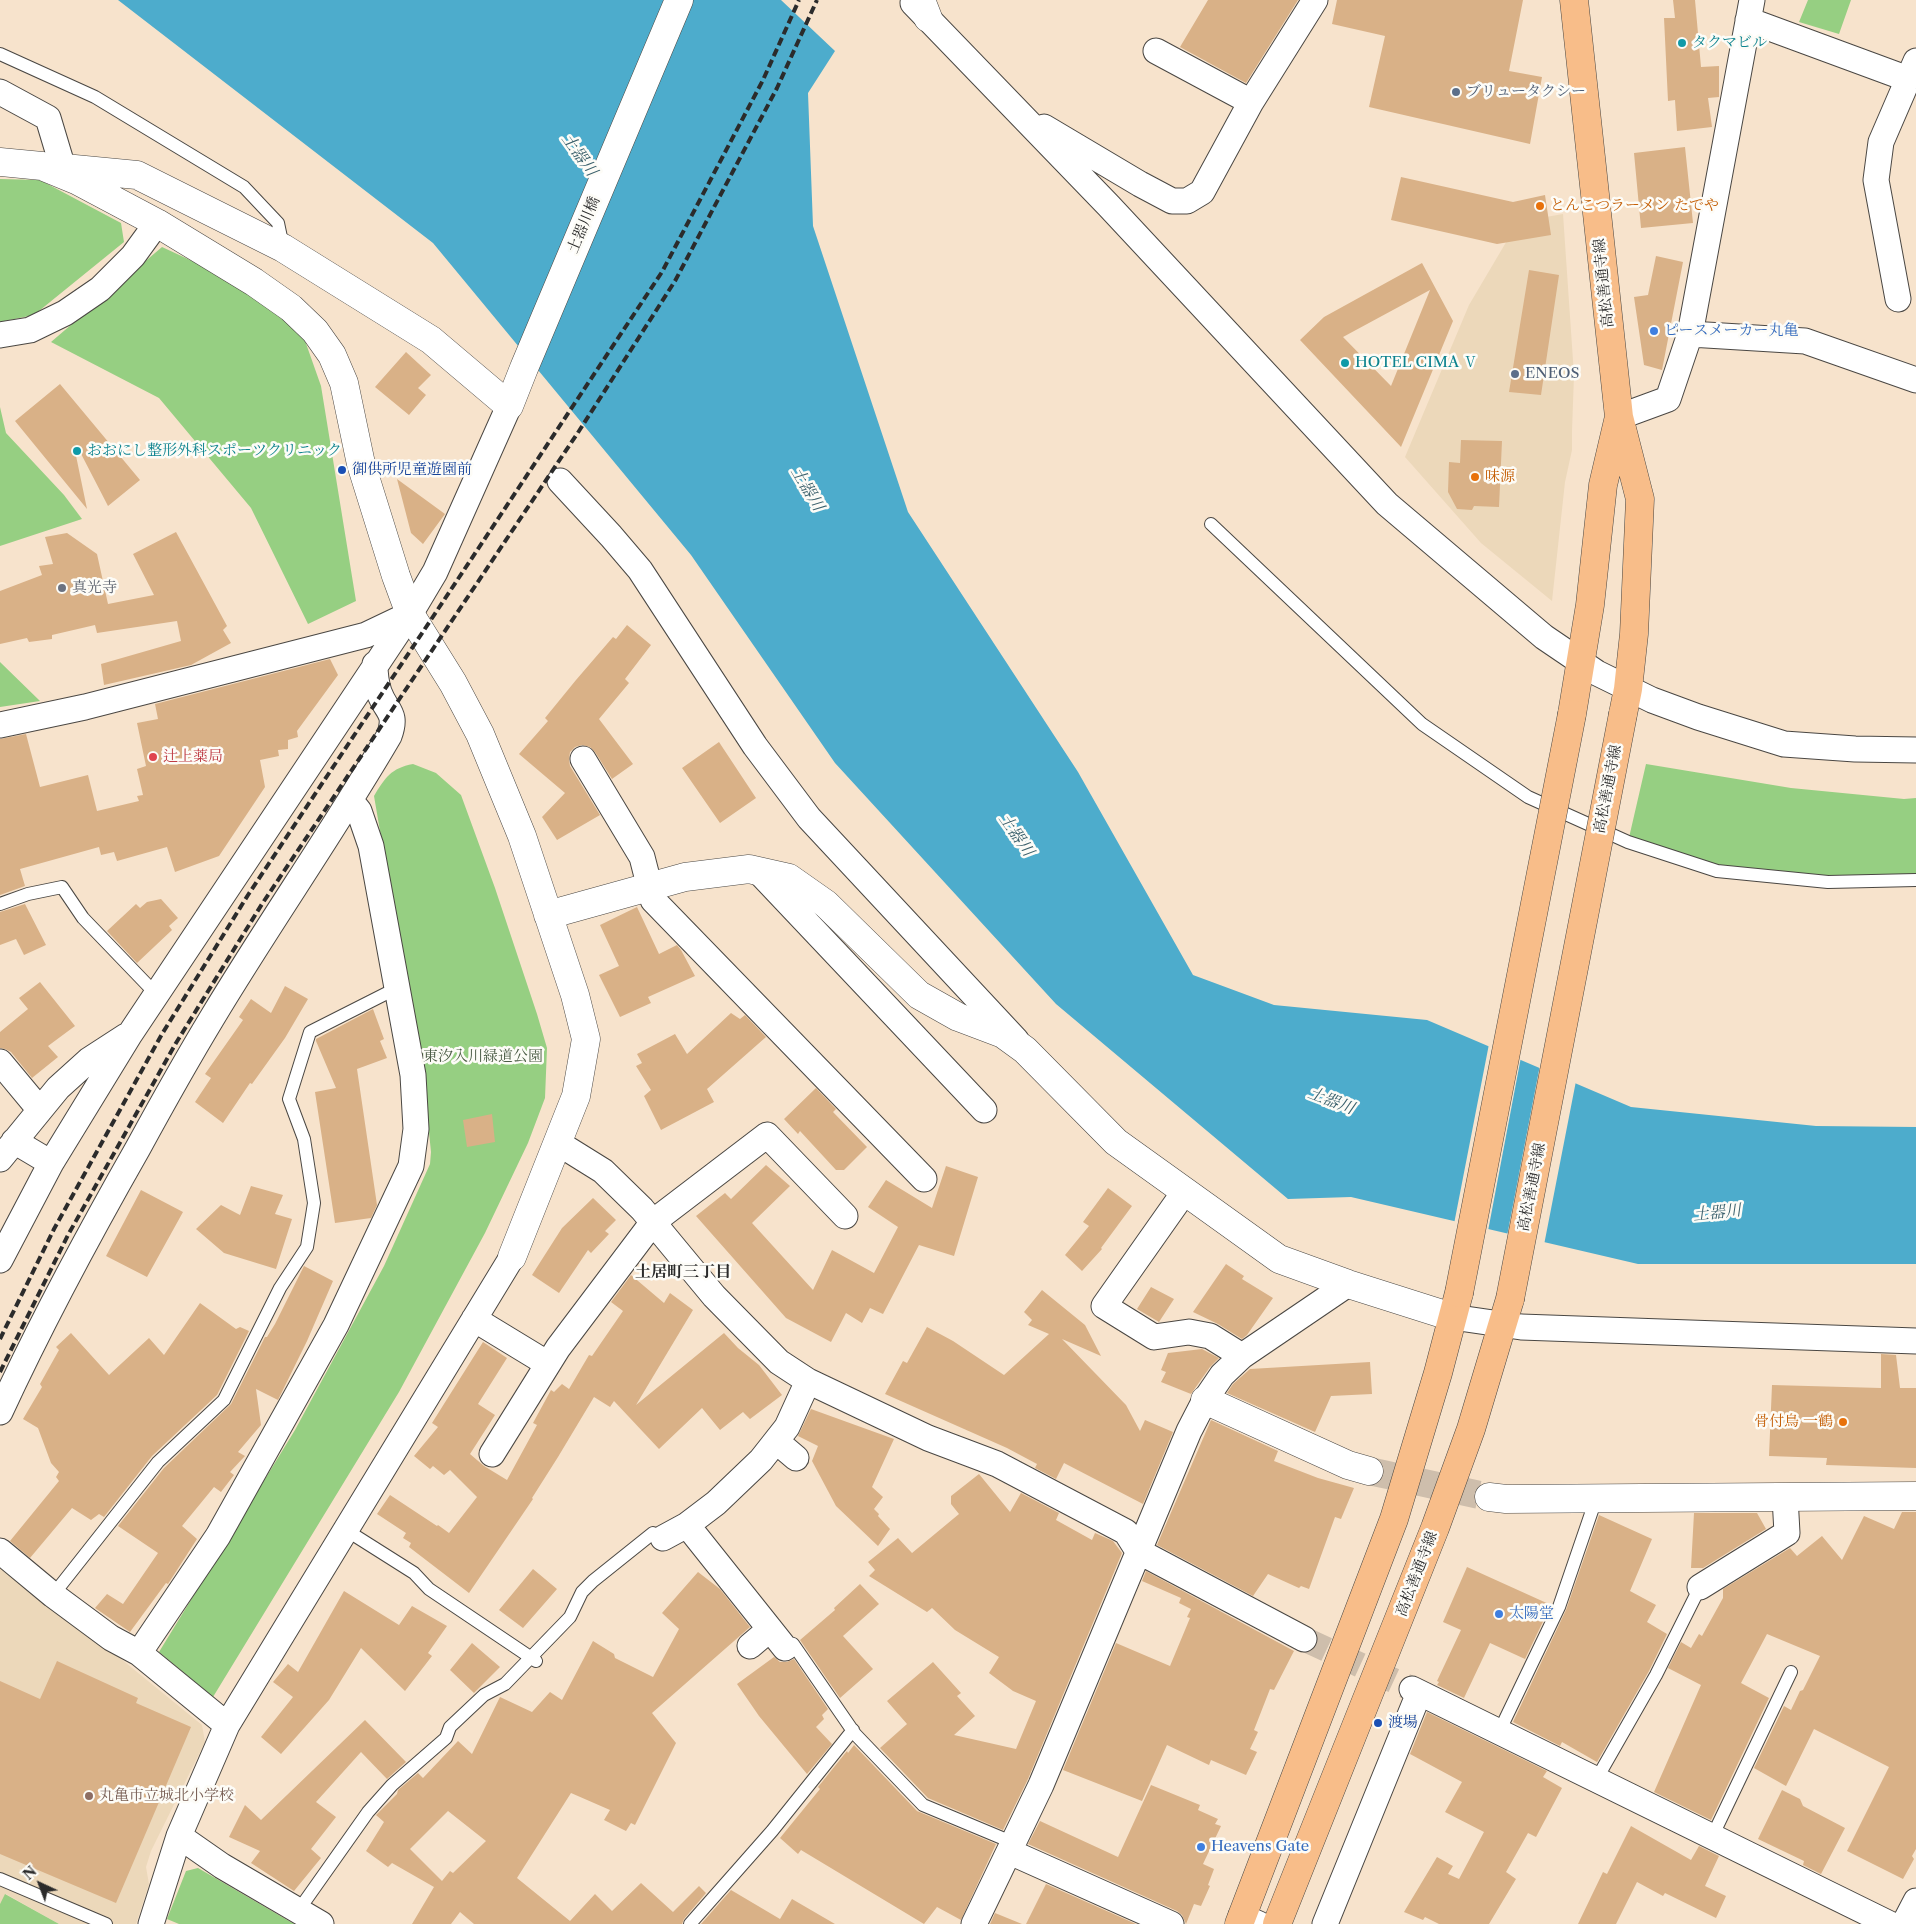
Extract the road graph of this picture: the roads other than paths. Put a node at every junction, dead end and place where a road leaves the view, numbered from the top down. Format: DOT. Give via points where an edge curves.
graph roads {
  1 [pos="679,0"];
  2 [pos="1315,0"];
  3 [pos="1574,0"];
  4 [pos="920,6"];
  5 [pos="1750,10"];
  6 [pos="1156,50"];
  7 [pos="0,54"];
  8 [pos="1912,70"];
  9 [pos="0,92"];
  10 [pos="1251,102"];
  11 [pos="1016,110"];
  12 [pos="0,162"];
  13 [pos="53,167"];
  14 [pos="157,223"];
  15 [pos="283,248"];
  16 [pos="1898,299"];
  17 [pos="1690,334"];
  18 [pos="0,335"];
  19 [pos="1916,380"];
  20 [pos="509,406"];
  21 [pos="1619,418"];
  22 [pos="560,481"];
  23 [pos="1211,524"];
  24 [pos="410,614"];
  25 [pos="1582,664"];
  26 [pos="369,688"];
  27 [pos="1625,701"];
  28 [pos="0,725"];
  29 [pos="1916,750"];
  30 [pos="583,759"];
  31 [pos="351,801"];
  32 [pos="758,871"];
  33 [pos="1916,880"];
  34 [pos="650,887"];
  35 [pos="0,904"];
  36 [pos="548,915"];
  37 [pos="397,988"];
  38 [pos="157,995"];
  39 [pos="130,1034"];
  40 [pos="1025,1050"];
  41 [pos="0,1062"];
  42 [pos="40,1110"];
  43 [pos="984,1110"];
  44 [pos="558,1143"];
  45 [pos="7,1150"];
  46 [pos="51,1163"];
  47 [pos="924,1179"];
  48 [pos="1185,1191"];
  49 [pos="845,1216"];
  50 [pos="653,1222"];
  51 [pos="512,1257"];
  52 [pos="0,1260"];
  53 [pos="1348,1284"];
  54 [pos="1455,1305"];
  55 [pos="1506,1312"];
  56 [pos="474,1320"];
  57 [pos="1916,1341"];
  58 [pos="1242,1356"];
  59 [pos="548,1364"];
  60 [pos="808,1381"];
  61 [pos="1205,1400"];
  62 [pos="0,1412"];
  63 [pos="776,1441"];
  64 [pos="492,1454"];
  65 [pos="796,1458"];
  66 [pos="1369,1471"];
  67 [pos="1916,1496"];
  68 [pos="1489,1497"];
  69 [pos="1785,1497"];
  70 [pos="1596,1498"];
  71 [pos="687,1525"];
  72 [pos="346,1530"];
  73 [pos="663,1538"];
  74 [pos="0,1551"];
  75 [pos="1138,1551"];
  76 [pos="1700,1587"];
  77 [pos="54,1595"];
  78 [pos="778,1638"];
  79 [pos="1304,1639"];
  80 [pos="750,1646"];
  81 [pos="139,1653"];
  82 [pos="534,1659"];
  83 [pos="1791,1672"];
  84 [pos="227,1725"];
  85 [pos="853,1730"];
  86 [pos="1499,1732"];
  87 [pos="1596,1780"];
  88 [pos="179,1836"];
  89 [pos="1712,1837"];
  90 [pos="1012,1848"];
  91 [pos="0,1879"];
  92 [pos="1916,1901"];
  93 [pos="298,1911"];
  94 [pos="1246,1921"];
  95 [pos="153,1923"];
  96 [pos="106,1924"];
  97 [pos="321,1924"];
  98 [pos="690,1924"];
  99 [pos="974,1924"];
  100 [pos="1171,1924"];
  101 [pos="1277,1924"];
  102 [pos="1325,1924"];
  103 [pos="1890,1924"];
  104 [pos="1904,1924"];
  1 -- 20 [label="street, 土器川橋"];
  2 -- 10 [label="street"];
  3 -- 21 [label="main road, 高松善通寺線"];
  4 -- 11 [label="street"];
  5 -- 8 [label="street"];
  5 -- 17 [label="street"];
  6 -- 10 [label="street"];
  7 -- 15 [label="lane" via="95,97 244,187 278,223"];
  8 -- 16 [label="street" via="1881,142 1876,180"];
  9 -- 13 [label="street" via="48,118"];
  10 -- 11 [label="street" via="1202,192 1187,201 1172,201"];
  11 -- 25 [label="street" via="1387,504 1532,628"];
  12 -- 13 [label="street"];
  13 -- 14 [label="street"];
  13 -- 15 [label="street" via="137,175"];
  14 -- 18 [label="street" via="133,256 100,289 65,313 30,330"];
  14 -- 24 [label="street" via="291,308 315,331 332,355 344,382 361,464"];
  15 -- 20 [label="street" via="431,340"];
  17 -- 19 [label="street" via="1805,341"];
  17 -- 21 [label="street" via="1668,399"];
  20 -- 24 [label="street" via="435,572"];
  21 -- 25 [label="main road, 高松善通寺線" via="1603,485"];
  21 -- 27 [label="main road, 高松善通寺線" via="1640,500 1634,634"];
  22 -- 40 [label="street" via="640,570 755,746 810,818"];
  23 -- 33 [label="lane" via="1422,724 1528,797 1628,842 1718,871 1828,882"];
  24 -- 26 [label="street" via="375,664"];
  24 -- 28 [label="street" via="366,635 85,707"];
  24 -- 36 [label="street" via="480,734 522,836"];
  25 -- 27 [label="street"];
  25 -- 54 [label="main road, 高松善通寺線, bridge"];
  26 -- 31 [label="street" via="393,718 393,726"];
  26 -- 38 [label="street"];
  27 -- 29 [label="street" via="1652,700 1784,744 1855,750"];
  27 -- 55 [label="main road, 高松善通寺線, bridge"];
  30 -- 34 [label="street" via="642,857"];
  31 -- 37 [label="street" via="359,811 371,846"];
  31 -- 62 [label="street" via="212,1018 90,1233"];
  32 -- 34 [label="street" via="749,869 685,877"];
  32 -- 40 [label="street" via="789,878 826,904 919,995 958,1017 1003,1034"];
  32 -- 43 [label="street"];
  34 -- 36 [label="street"];
  34 -- 47 [label="street" via="653,900"];
  35 -- 38 [label="lane" via="62,887 83,918"];
  36 -- 44 [label="street" via="586,1039 576,1096"];
  37 -- 77 [label="lane" via="310,1032 289,1100 304,1138 314,1202 306,1247 280,1288 224,1400 158,1462"];
  37 -- 81 [label="street" via="413,1075 416,1129 411,1166 332,1334 218,1536"];
  38 -- 39 [label="street"];
  39 -- 42 [label="street" via="89,1060 58,1088"];
  39 -- 46 [label="street"];
  40 -- 48 [label="street" via="1116,1142"];
  41 -- 42 [label="street"];
  42 -- 45 [label="street"];
  44 -- 50 [label="street" via="603,1171"];
  44 -- 51 [label="street"];
  45 -- 46 [label="street"];
  46 -- 52 [label="street"];
  48 -- 53 [label="street" via="1279,1259"];
  48 -- 58 [label="street" via="1104,1306 1154,1337 1190,1332 1210,1336"];
  49 -- 50 [label="street" via="767,1134"];
  50 -- 59 [label="street"];
  50 -- 60 [label="street" via="725,1308 779,1362"];
  51 -- 56 [label="street"];
  53 -- 54 [label="street"];
  53 -- 58 [label="street"];
  54 -- 55 [label="street"];
  54 -- 94 [label="main road, 高松善通寺線" via="1394,1518"];
  55 -- 57 [label="street"];
  55 -- 101 [label="main road, 高松善通寺線" via="1471,1429 1436,1528"];
  56 -- 59 [label="street"];
  56 -- 72 [label="street"];
  58 -- 61 [label="street"];
  59 -- 64 [label="street"];
  60 -- 63 [label="street" via="787,1428"];
  60 -- 75 [label="street" via="928,1438 997,1464 1126,1532"];
  61 -- 66 [label="street" via="1348,1465"];
  61 -- 75 [label="street"];
  63 -- 65 [label="street"];
  63 -- 71 [label="street" via="761,1460"];
  67 -- 69 [label="street"];
  68 -- 70 [label="street"];
  69 -- 70 [label="street"];
  69 -- 76 [label="street" via="1787,1533"];
  70 -- 86 [label="lane" via="1559,1607"];
  71 -- 73 [label="street"];
  71 -- 78 [label="street"];
  72 -- 82 [label="lane" via="414,1573 429,1589"];
  72 -- 84 [label="street"];
  73 -- 82 [label="lane" via="653,1533 593,1581 582,1592 570,1616"];
  74 -- 77 [label="street"];
  75 -- 79 [label="street"];
  75 -- 90 [label="street"];
  76 -- 87 [label="lane" via="1656,1675"];
  77 -- 81 [label="street" via="111,1638"];
  78 -- 80 [label="street"];
  78 -- 85 [label="lane" via="793,1644"];
  81 -- 84 [label="street"];
  82 -- 93 [label="lane" via="505,1684 484,1695 450,1727 446,1738 392,1785 368,1812"];
  83 -- 89 [label="lane"];
  84 -- 88 [label="street"];
  85 -- 90 [label="lane" via="923,1805"];
  85 -- 98 [label="lane" via="772,1831"];
  86 -- 87 [label="street"];
  86 -- 102 [label="street" via="1415,1691"];
  87 -- 89 [label="street"];
  88 -- 93 [label="street"];
  88 -- 95 [label="street"];
  89 -- 103 [label="street"];
  90 -- 99 [label="street"];
  90 -- 100 [label="street"];
  91 -- 96 [label="lane"];
  92 -- 104 [label="street"];
  93 -- 97 [label="street"];
}
